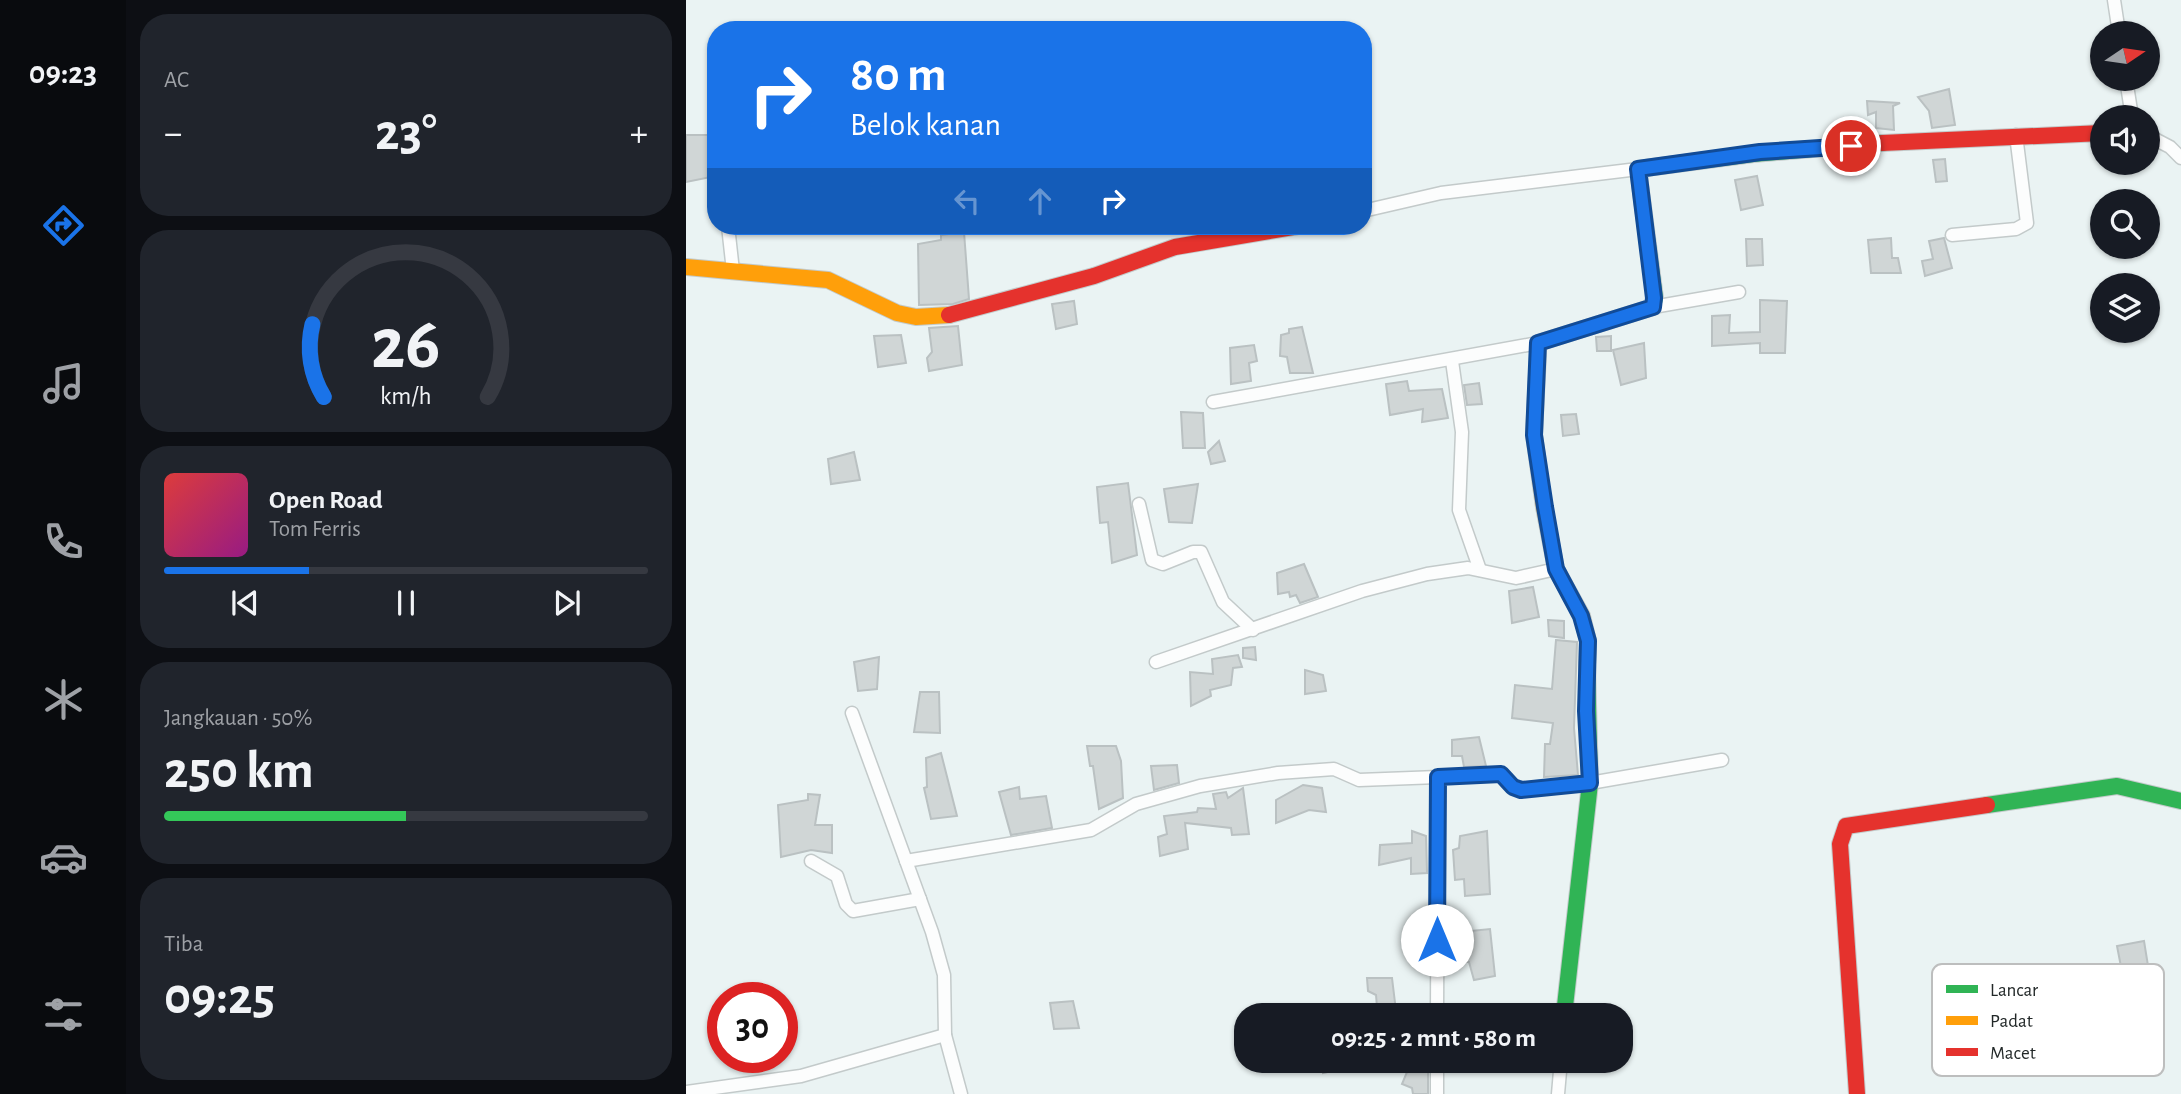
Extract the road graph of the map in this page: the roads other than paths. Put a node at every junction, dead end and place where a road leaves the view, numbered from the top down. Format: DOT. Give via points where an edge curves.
graph roads {
  1 [pos="2114,0"];
  2 [pos="2117,21"];
  3 [pos="2090,133"];
  4 [pos="2016,135"];
  5 [pos="2160,142"];
  6 [pos="2181,158"];
  7 [pos="1638,169"];
  8 [pos="1372,209"];
  9 [pos="729,235"];
  10 [pos="1246,235"];
  11 [pos="1952,235"];
  12 [pos="686,268"];
  13 [pos="733,271"];
  14 [pos="1739,292"];
  15 [pos="1653,307"];
  16 [pos="1538,343"];
  17 [pos="1452,361"];
  18 [pos="1213,402"];
  19 [pos="1139,504"];
  20 [pos="1556,569"];
  21 [pos="1479,570"];
  22 [pos="1253,630"];
  23 [pos="1156,662"];
  24 [pos="852,713"];
  25 [pos="1722,760"];
  26 [pos="1438,777"];
  27 [pos="1590,783"];
  28 [pos="2181,802"];
  29 [pos="811,861"];
  30 [pos="906,861"];
  31 [pos="920,899"];
  32 [pos="1437,1003"];
  33 [pos="1566,1003"];
  34 [pos="945,1035"];
  35 [pos="1437,1073"];
  36 [pos="1560,1073"];
  37 [pos="686,1092"];
  38 [pos="961,1094"];
  39 [pos="1437,1094"];
  40 [pos="1558,1094"];
  41 [pos="1857,1094"];
  1 -- 2 [label="street"];
  3 -- 4 [label="street"];
  4 -- 7 [label="street" via="1760,152"];
  4 -- 11 [label="street" via="2027,223 2016,229"];
  5 -- 6 [label="street"];
  7 -- 8 [label="street" via="1453,191"];
  7 -- 15 [label="street"];
  9 -- 13 [label="street"];
  10 -- 13 [label="street" via="1175,247 1094,276 955,315 897,313 828,280"];
  12 -- 13 [label="street"];
  14 -- 15 [label="street"];
  15 -- 16 [label="street"];
  16 -- 17 [label="street"];
  16 -- 20 [label="street" via="1535,443"];
  17 -- 18 [label="street"];
  17 -- 21 [label="street" via="1462,432 1458,510"];
  19 -- 22 [label="street" via="1152,560 1163,564 1202,552 1223,602"];
  20 -- 21 [label="street" via="1516,578"];
  20 -- 27 [label="street" via="1581,616 1588,641"];
  21 -- 22 [label="street" via="1427,574"];
  22 -- 23 [label="street"];
  24 -- 30 [label="street"];
  25 -- 27 [label="street"];
  26 -- 27 [label="street" via="1501,774 1521,790"];
  26 -- 30 [label="street" via="1359,780 1334,769 1278,773 1200,786 1136,804 1091,830"];
  26 -- 32 [label="street"];
  27 -- 33 [label="street"];
  28 -- 41 [label="street" via="2117,786 1846,826 1840,844"];
  29 -- 31 [label="street" via="837,876 853,911"];
  30 -- 31 [label="street"];
  31 -- 34 [label="street" via="944,975"];
  34 -- 37 [label="street" via="801,1076"];
  34 -- 38 [label="street"];
  35 -- 39 [label="street"];
  36 -- 40 [label="street"];
}
